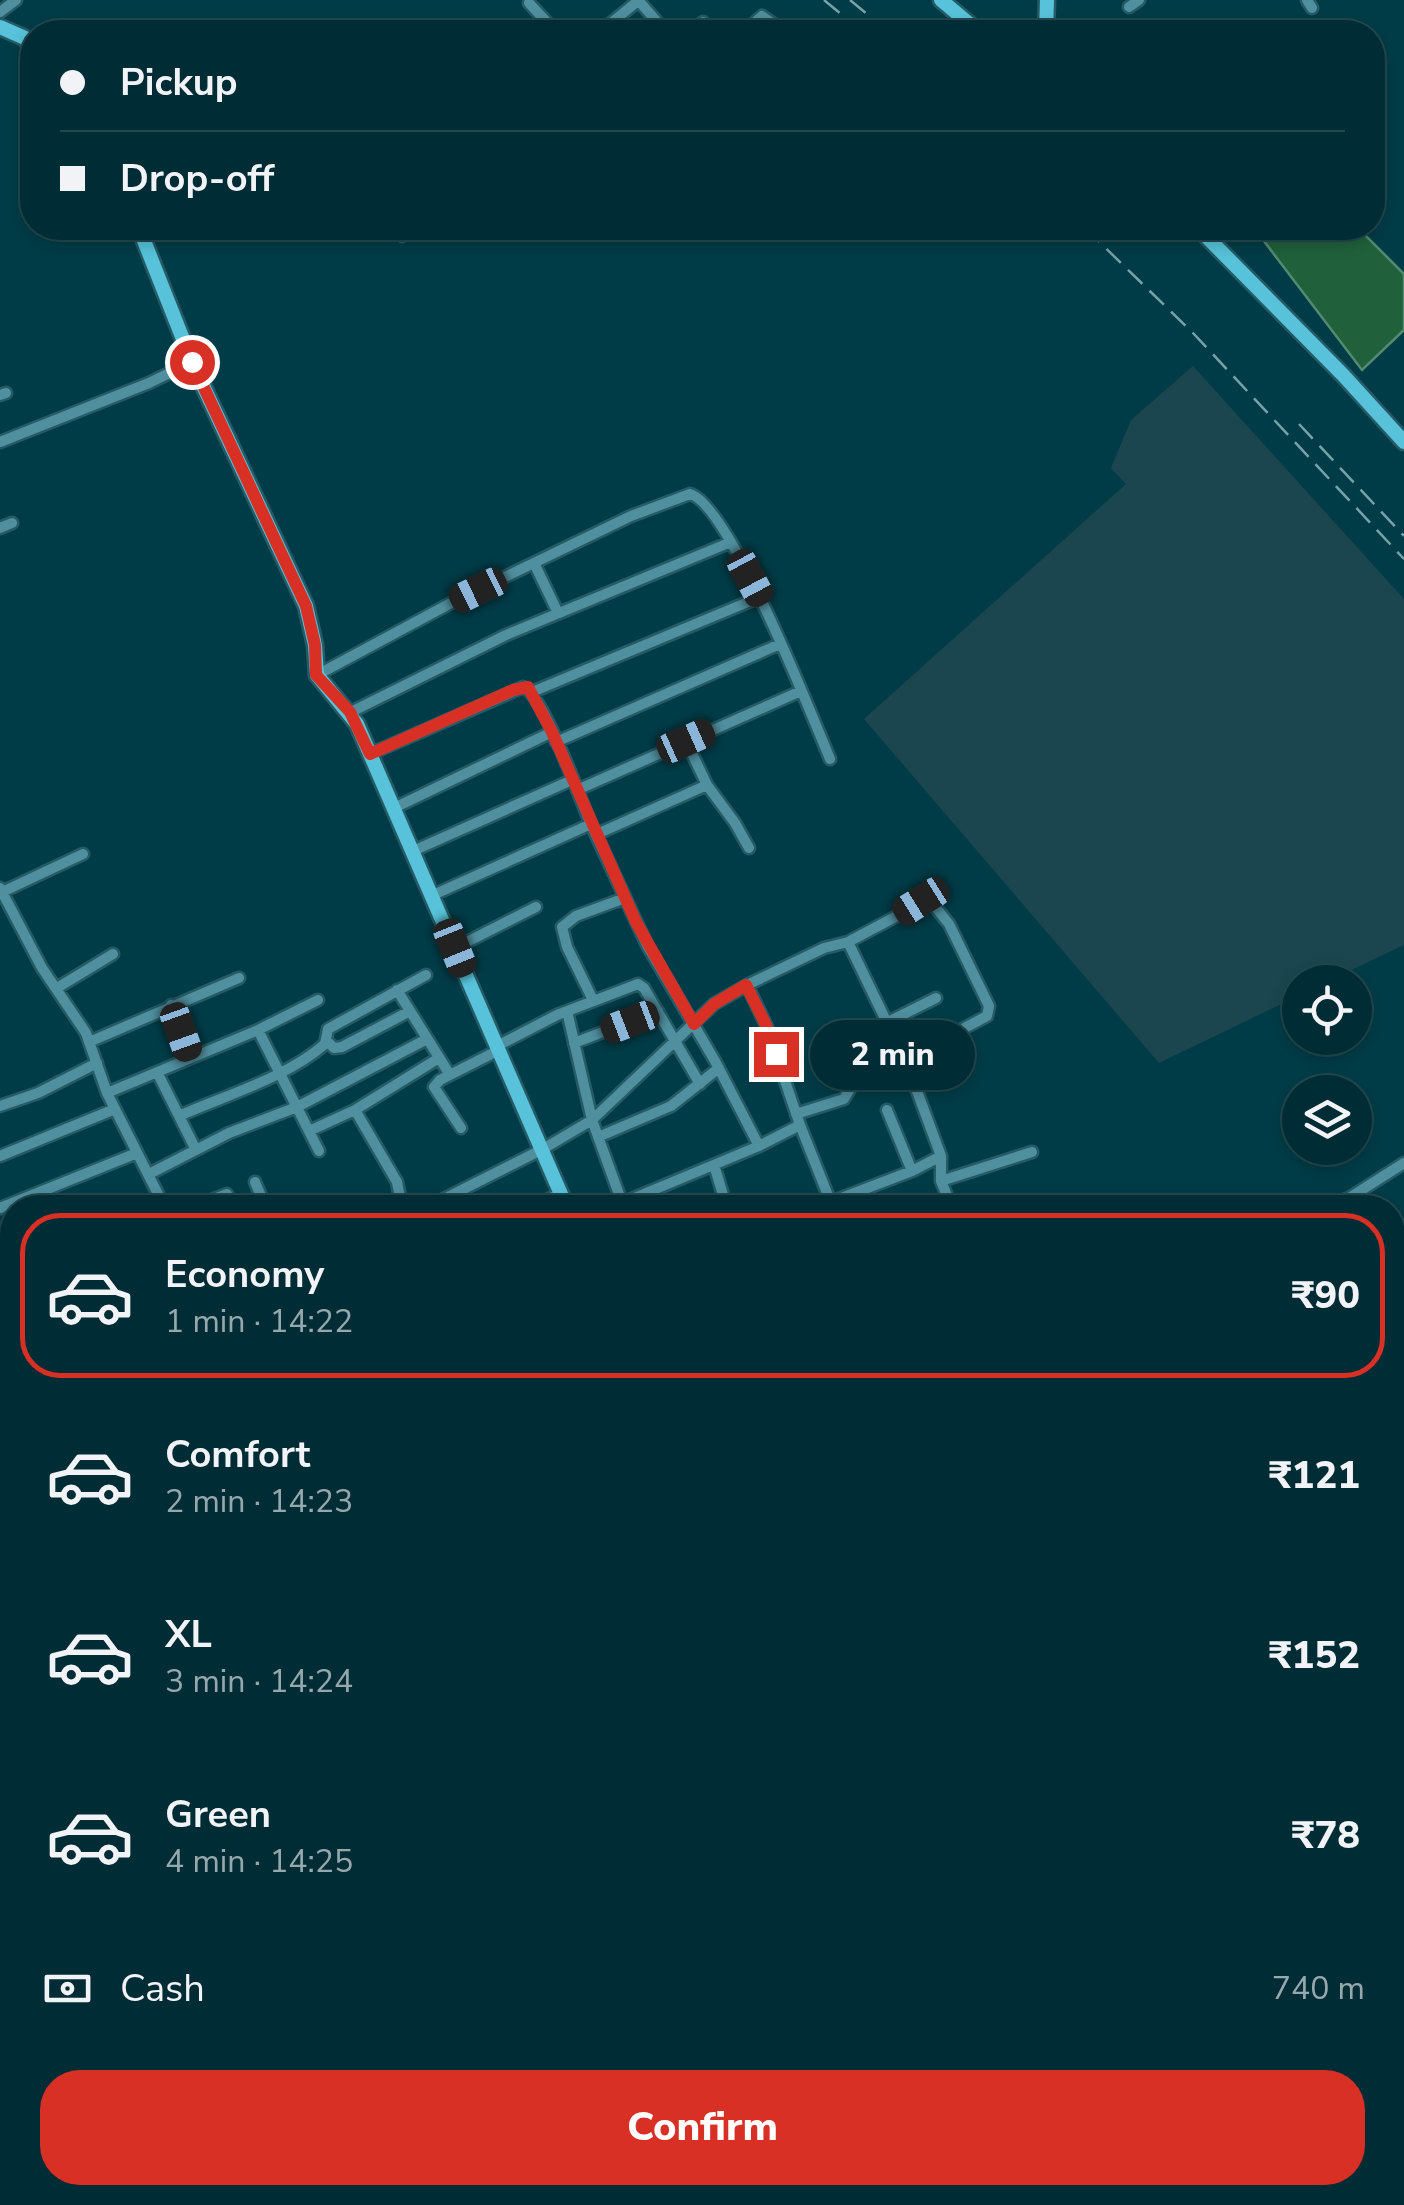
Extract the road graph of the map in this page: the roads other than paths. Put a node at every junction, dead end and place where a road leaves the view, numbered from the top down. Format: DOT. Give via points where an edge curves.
graph roads {
  1 [pos="16,0"];
  2 [pos="638,0"];
  3 [pos="941,0"];
  4 [pos="528,3"];
  5 [pos="0,12"];
  6 [pos="544,20"];
  7 [pos="614,20"];
  8 [pos="656,20"];
  9 [pos="965,20"];
  10 [pos="144,240"];
  11 [pos="1210,240"];
  12 [pos="192,362"];
  13 [pos="0,442"];
  14 [pos="1404,442"];
  15 [pos="12,523"];
  16 [pos="0,528"];
  17 [pos="730,542"];
  18 [pos="534,563"];
  19 [pos="760,597"];
  20 [pos="558,613"];
  21 [pos="780,644"];
  22 [pos="316,675"];
  23 [pos="800,691"];
  24 [pos="532,692"];
  25 [pos="350,712"];
  26 [pos="554,737"];
  27 [pos="686,741"];
  28 [pos="370,754"];
  29 [pos="830,759"];
  30 [pos="574,785"];
  31 [pos="707,785"];
  32 [pos="394,808"];
  33 [pos="594,829"];
  34 [pos="749,848"];
  35 [pos="413,852"];
  36 [pos="83,854"];
  37 [pos="1,890"];
  38 [pos="432,895"];
  39 [pos="625,898"];
  40 [pos="536,907"];
  41 [pos="848,942"];
  42 [pos="455,948"];
  43 [pos="112,954"];
  44 [pos="426,975"];
  45 [pos="239,978"];
  46 [pos="746,985"];
  47 [pos="57,988"];
  48 [pos="397,990"];
  49 [pos="936,998"];
  50 [pos="318,1000"];
  51 [pos="593,1000"];
  52 [pos="171,1006"];
  53 [pos="410,1011"];
  54 [pos="567,1011"];
  55 [pos="658,1012"];
  56 [pos="888,1022"];
  57 [pos="694,1024"];
  58 [pos="258,1030"];
  59 [pos="957,1032"];
  60 [pos="427,1039"];
  61 [pos="326,1040"];
  62 [pos="89,1042"];
  63 [pos="574,1042"];
  64 [pos="674,1043"];
  65 [pos="899,1046"];
  66 [pos="498,1048"];
  67 [pos="190,1058"];
  68 [pos="440,1058"];
  69 [pos="96,1064"];
  70 [pos="719,1068"];
  71 [pos="157,1072"];
  72 [pos="277,1072"];
  73 [pos="450,1075"];
  74 [pos="700,1084"];
  75 [pos="107,1093"];
  76 [pos="0,1106"];
  77 [pos="297,1107"];
  78 [pos="115,1109"];
  79 [pos="355,1110"];
  80 [pos="887,1110"];
  81 [pos="179,1116"];
  82 [pos="592,1120"];
  83 [pos="798,1120"];
  84 [pos="461,1128"];
  85 [pos="309,1131"];
  86 [pos="598,1137"];
  87 [pos="759,1146"];
  88 [pos="543,1149"];
  89 [pos="196,1150"];
  90 [pos="319,1151"];
  91 [pos="1032,1152"];
  92 [pos="137,1153"];
  93 [pos="0,1156"];
  94 [pos="941,1156"];
  95 [pos="1404,1163"];
  96 [pos="714,1165"];
  97 [pos="912,1171"];
  98 [pos="148,1174"];
  99 [pos="941,1181"];
  100 [pos="255,1182"];
  101 [pos="36,1195"];
  102 [pos="158,1195"];
  103 [pos="260,1195"];
  104 [pos="400,1195"];
  105 [pos="461,1195"];
  106 [pos="562,1195"];
  107 [pos="619,1195"];
  108 [pos="646,1195"];
  109 [pos="723,1195"];
  110 [pos="828,1195"];
  111 [pos="857,1195"];
  112 [pos="947,1195"];
  113 [pos="1363,1195"];
  1 -- 5 [label="street"];
  2 -- 7 [label="street"];
  2 -- 8 [label="street"];
  3 -- 9 [label="street"];
  4 -- 6 [label="street"];
  10 -- 12 [label="street"];
  11 -- 14 [label="street"];
  12 -- 13 [label="street"];
  12 -- 22 [label="street" via="306,606"];
  15 -- 16 [label="street"];
  17 -- 18 [label="street" via="707,504 690,494"];
  17 -- 19 [label="street"];
  17 -- 20 [label="street"];
  18 -- 20 [label="street"];
  18 -- 22 [label="street"];
  19 -- 21 [label="street"];
  19 -- 24 [label="street"];
  20 -- 25 [label="street"];
  21 -- 23 [label="street"];
  21 -- 26 [label="street"];
  22 -- 25 [label="street"];
  23 -- 27 [label="street"];
  23 -- 29 [label="street"];
  24 -- 26 [label="street"];
  24 -- 28 [label="street" via="513,690"];
  25 -- 28 [label="street"];
  26 -- 30 [label="street"];
  26 -- 32 [label="street"];
  27 -- 30 [label="street"];
  27 -- 31 [label="street"];
  28 -- 32 [label="street"];
  30 -- 33 [label="street"];
  30 -- 35 [label="street"];
  31 -- 33 [label="street"];
  31 -- 34 [label="street"];
  32 -- 35 [label="street"];
  33 -- 38 [label="street"];
  33 -- 39 [label="street"];
  35 -- 38 [label="street"];
  36 -- 37 [label="street"];
  37 -- 47 [label="street"];
  38 -- 42 [label="street"];
  39 -- 51 [label="street" via="562,928"];
  39 -- 57 [label="street"];
  40 -- 42 [label="street"];
  41 -- 46 [label="street"];
  41 -- 56 [label="street"];
  41 -- 59 [label="street" via="931,901 988,1006 987,1016"];
  42 -- 66 [label="street"];
  43 -- 47 [label="street"];
  44 -- 48 [label="street"];
  45 -- 52 [label="street"];
  46 -- 57 [label="street"];
  46 -- 83 [label="street"];
  47 -- 62 [label="street"];
  48 -- 53 [label="street"];
  48 -- 61 [label="street" via="328,1029"];
  49 -- 56 [label="street"];
  50 -- 58 [label="street"];
  51 -- 54 [label="street"];
  51 -- 55 [label="street" via="638,984"];
  52 -- 62 [label="street"];
  52 -- 67 [label="street"];
  53 -- 60 [label="street"];
  53 -- 61 [label="street" via="342,1047"];
  54 -- 63 [label="street"];
  54 -- 66 [label="street"];
  55 -- 63 [label="street"];
  55 -- 64 [label="street"];
  56 -- 65 [label="street"];
  57 -- 64 [label="street"];
  57 -- 70 [label="street"];
  58 -- 67 [label="street"];
  58 -- 72 [label="street"];
  60 -- 68 [label="street"];
  60 -- 77 [label="street"];
  61 -- 72 [label="street"];
  62 -- 69 [label="street"];
  63 -- 82 [label="street"];
  64 -- 74 [label="street"];
  64 -- 82 [label="street"];
  65 -- 83 [label="street" via="850,1069 844,1099"];
  65 -- 94 [label="street"];
  66 -- 73 [label="street"];
  66 -- 88 [label="street"];
  67 -- 71 [label="street"];
  68 -- 73 [label="street"];
  68 -- 79 [label="street"];
  69 -- 75 [label="street"];
  69 -- 76 [label="street"];
  70 -- 74 [label="street"];
  70 -- 87 [label="street"];
  71 -- 75 [label="street"];
  71 -- 81 [label="street"];
  72 -- 77 [label="street"];
  72 -- 81 [label="street"];
  73 -- 84 [label="street" via="434,1087"];
  74 -- 86 [label="street" via="671,1106"];
  75 -- 78 [label="street"];
  77 -- 85 [label="street"];
  77 -- 89 [label="street"];
  78 -- 92 [label="street"];
  78 -- 93 [label="street"];
  79 -- 85 [label="street"];
  79 -- 104 [label="street"];
  80 -- 97 [label="street"];
  81 -- 89 [label="street"];
  82 -- 86 [label="street"];
  82 -- 88 [label="street"];
  83 -- 87 [label="street"];
  83 -- 110 [label="street"];
  85 -- 90 [label="street"];
  86 -- 107 [label="street"];
  87 -- 96 [label="street"];
  88 -- 105 [label="street"];
  88 -- 106 [label="street"];
  89 -- 98 [label="street"];
  91 -- 99 [label="street"];
  92 -- 98 [label="street"];
  92 -- 101 [label="street"];
  94 -- 97 [label="street"];
  94 -- 99 [label="street"];
  95 -- 113 [label="street"];
  96 -- 108 [label="street"];
  96 -- 109 [label="street"];
  97 -- 111 [label="street"];
  98 -- 102 [label="street"];
  99 -- 112 [label="street"];
  100 -- 103 [label="street"];
}
